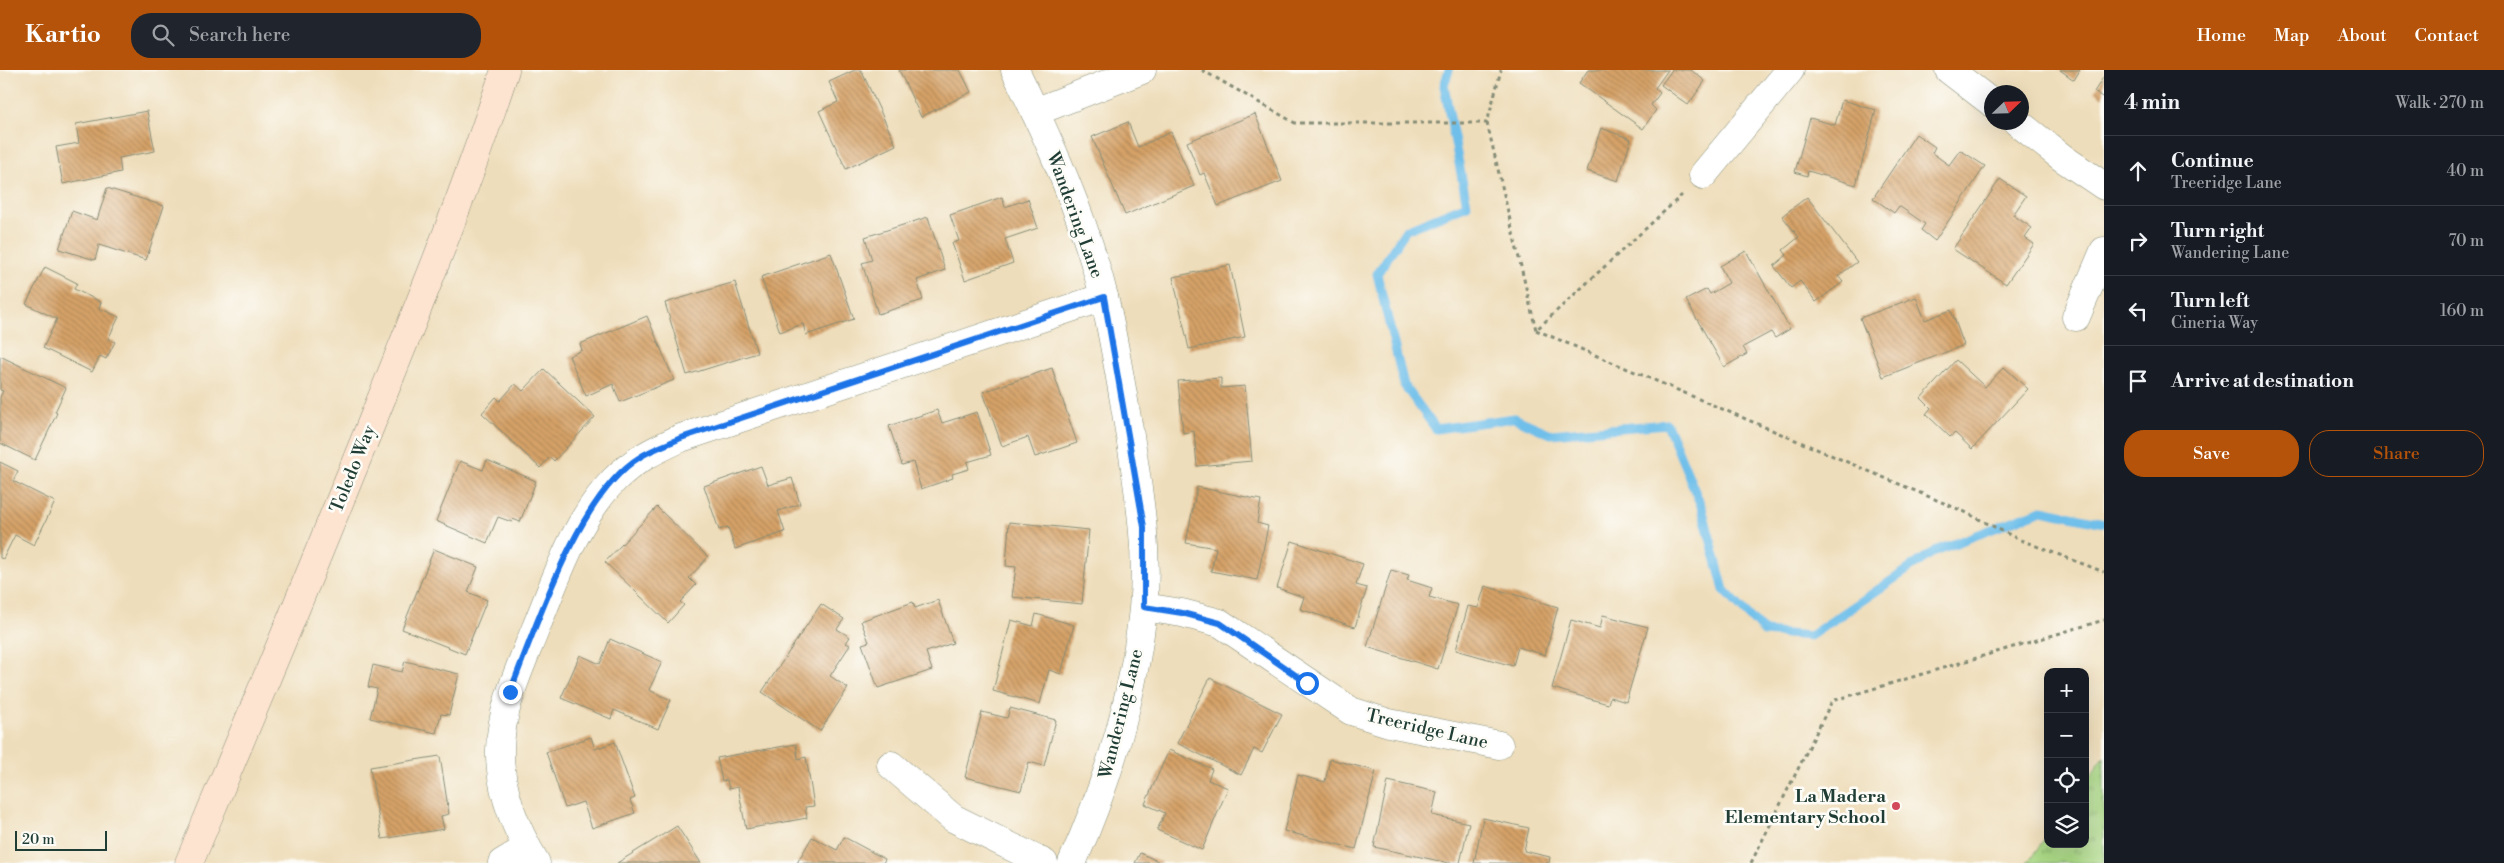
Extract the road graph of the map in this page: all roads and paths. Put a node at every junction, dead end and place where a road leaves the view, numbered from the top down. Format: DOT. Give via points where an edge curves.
graph roads {
  1 [pos="505,70"];
  2 [pos="1015,70"];
  3 [pos="1142,70"];
  4 [pos="1202,70"];
  5 [pos="1501,70"];
  6 [pos="1790,70"];
  7 [pos="1949,70"];
  8 [pos="1984,97"];
  9 [pos="1036,112"];
  10 [pos="1487,122"];
  11 [pos="2027,130"];
  12 [pos="1703,175"];
  13 [pos="2104,186"];
  14 [pos="2104,251"];
  15 [pos="1104,297"];
  16 [pos="2076,317"];
  17 [pos="1536,330"];
  18 [pos="2104,572"];
  19 [pos="1144,607"];
  20 [pos="2104,620"];
  21 [pos="1499,745"];
  22 [pos="891,765"];
  23 [pos="531,855"];
  24 [pos="189,863"];
  25 [pos="502,863"];
  26 [pos="1044,863"];
  27 [pos="1072,863"];
  28 [pos="1751,863"];
  1 -- 24 [label="main road, Toledo Way" via="437,263"];
  2 -- 9 [label="street, Wandering Lane"];
  3 -- 9 [label="street"];
  4 -- 10 [label="path" via="1295,123"];
  5 -- 10 [label="path"];
  6 -- 12 [label="street"];
  7 -- 8 [label="street"];
  9 -- 15 [label="street, Wandering Lane" via="1078,215"];
  10 -- 17 [label="path"];
  11 -- 13 [label="street"];
  12 -- 17 [label="path"];
  14 -- 16 [label="street"];
  15 -- 19 [label="street, Wandering Lane" via="1144,527"];
  15 -- 23 [label="street" via="681,438 639,458 614,480 592,508 561,566 510,692 504,716 500,748 504,791"];
  17 -- 18 [label="path" via="1974,517 2018,539"];
  19 -- 21 [label="street, Treeridge Lane" via="1220,623 1352,711 1389,723"];
  19 -- 27 [label="street, Wandering Lane" via="1133,679 1118,742 1092,820"];
  20 -- 28 [label="path" via="1832,701"];
  22 -- 26 [label="street" via="953,818"];
  23 -- 25 [label="street"];
}
